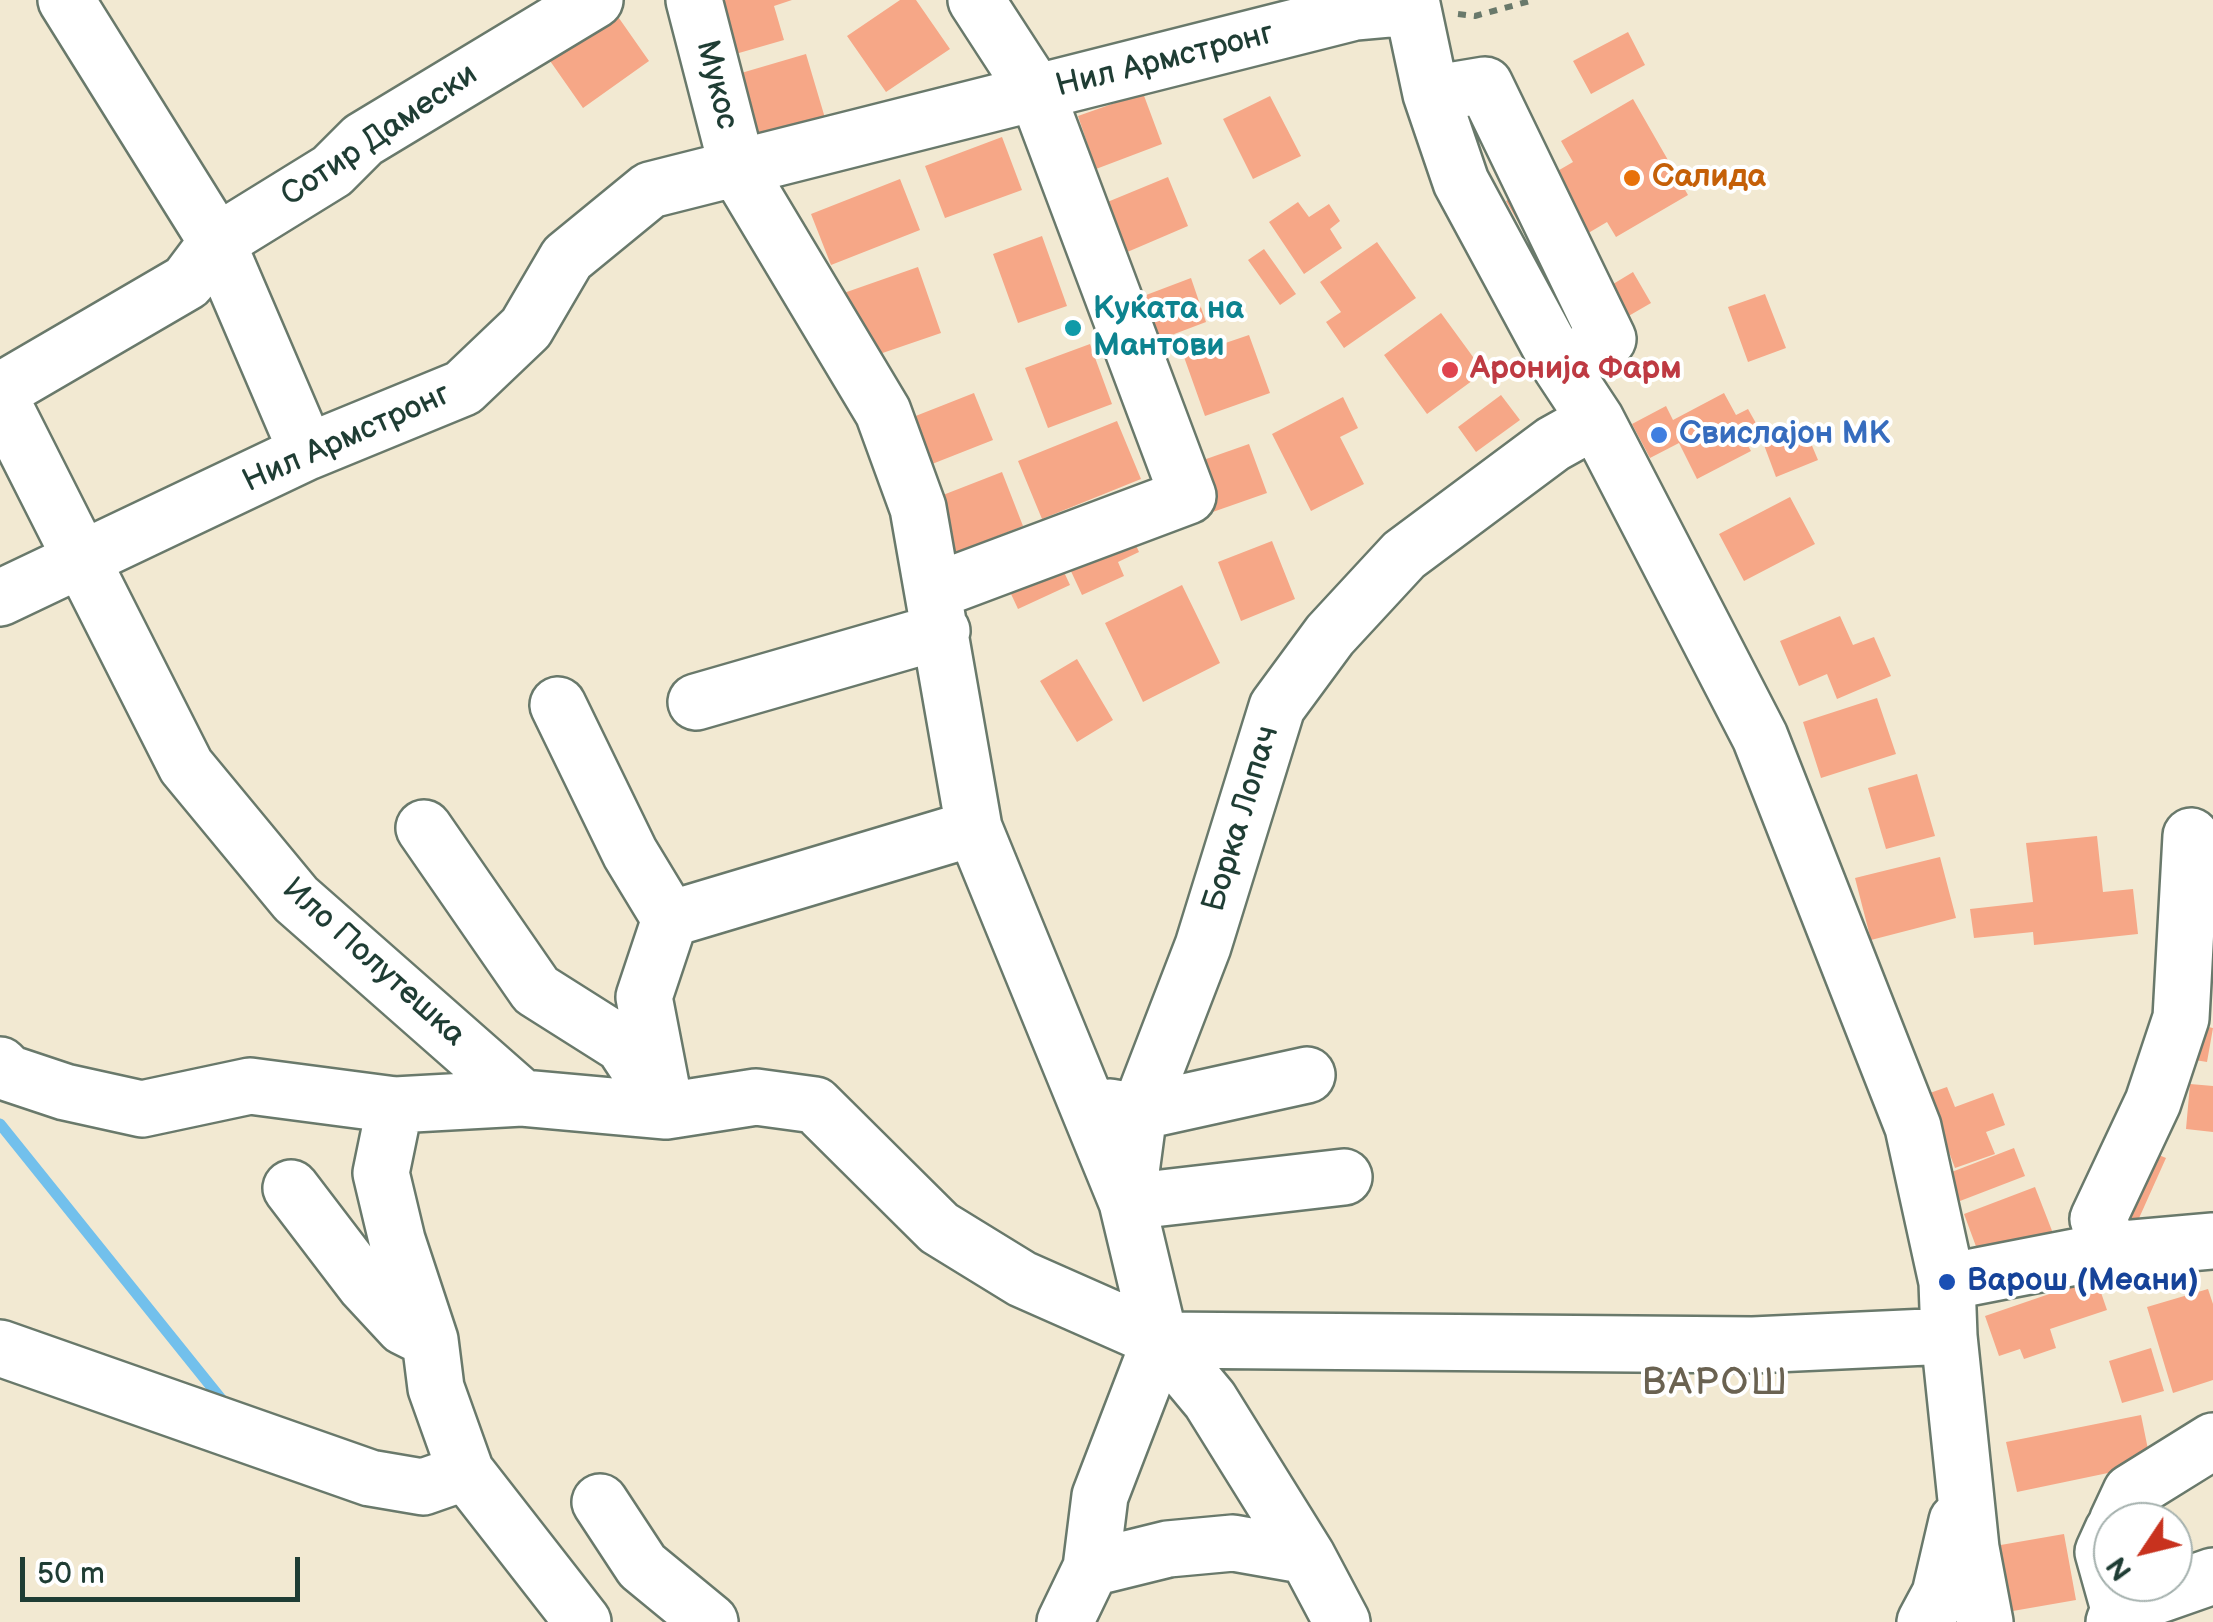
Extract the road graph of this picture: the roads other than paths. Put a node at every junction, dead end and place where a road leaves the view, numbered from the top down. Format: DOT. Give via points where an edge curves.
graph roads {
  1 [pos="66,0"];
  2 [pos="595,0"];
  3 [pos="694,0"];
  4 [pos="976,0"];
  5 [pos="1410,4"];
  6 [pos="1038,94"];
  7 [pos="738,170"];
  8 [pos="217,242"];
  9 [pos="0,395"];
  10 [pos="1596,420"];
  11 [pos="307,452"];
  12 [pos="82,560"];
  13 [pos="0,598"];
  14 [pos="938,611"];
  15 [pos="696,702"];
  16 [pos="558,705"];
  17 [pos="424,828"];
  18 [pos="974,828"];
  19 [pos="2191,836"];
  20 [pos="2200,918"];
  21 [pos="670,919"];
  22 [pos="0,1065"];
  23 [pos="1307,1075"];
  24 [pos="522,1098"];
  25 [pos="395,1105"];
  26 [pos="1113,1108"];
  27 [pos="666,1111"];
  28 [pos="1344,1178"];
  29 [pos="291,1188"];
  30 [pos="1127,1202"];
  31 [pos="2213,1241"];
  32 [pos="2111,1250"];
  33 [pos="1947,1282"];
  34 [pos="1949,1336"];
  35 [pos="430,1340"];
  36 [pos="1160,1340"];
  37 [pos="0,1348"];
  38 [pos="2213,1442"];
  39 [pos="466,1472"];
  40 [pos="1966,1484"];
  41 [pos="600,1502"];
  42 [pos="2125,1502"];
  43 [pos="1307,1556"];
  44 [pos="1091,1568"];
  45 [pos="2213,1576"];
  46 [pos="2116,1615"];
  47 [pos="1067,1621"];
  48 [pos="583,1622"];
  49 [pos="710,1622"];
  50 [pos="1342,1622"];
  51 [pos="1925,1622"];
  52 [pos="1984,1622"];
  1 -- 8 [label="street"];
  2 -- 8 [label="street, Сотир Дамески" via="363,140 332,171"];
  3 -- 7 [label="street, Мукос"];
  4 -- 6 [label="street, Нил Армстронг"];
  5 -- 6 [label="street, Нил Армстронг"];
  5 -- 10 [label="street" via="1461,182"];
  6 -- 7 [label="street, Нил Армстронг"];
  6 -- 14 [label="street, Нил Армстронг" via="1188,496"];
  7 -- 11 [label="street, Нил Армстронг" via="650,190 567,258 526,328 463,388"];
  7 -- 14 [label="street, Борка Лопач" via="883,412 918,508"];
  8 -- 9 [label="street, Сотир Дамески" via="187,282"];
  8 -- 11 [label="street"];
  9 -- 12 [label="street, Ило Полутешка"];
  10 -- 26 [label="street, Борка Лопач" via="1553,444 1404,555 1330,635 1277,708 1203,946"];
  10 -- 33 [label="street" via="1760,737 1913,1127"];
  11 -- 12 [label="street, Нил Армстронг"];
  12 -- 13 [label="street, Нил Армстронг"];
  12 -- 24 [label="street, Ило Полутешка" via="186,766 296,899"];
  14 -- 15 [label="street"];
  14 -- 18 [label="street, Борка Лопач"];
  16 -- 21 [label="street"];
  17 -- 27 [label="street" via="536,990 623,1045"];
  18 -- 21 [label="street"];
  18 -- 26 [label="street, Борка Лопач"];
  19 -- 20 [label="street"];
  20 -- 32 [label="street" via="2182,1018 2153,1102 2098,1220"];
  21 -- 27 [label="street" via="644,997"];
  22 -- 25 [label="street, Ило Полутешка" via="65,1092 142,1108 250,1086"];
  23 -- 26 [label="street"];
  24 -- 25 [label="street, Ило Полутешка"];
  24 -- 27 [label="street, Ило Полутешка"];
  25 -- 35 [label="street" via="381,1173"];
  26 -- 30 [label="street, Борка Лопач"];
  27 -- 36 [label="street, Ило Полутешка" via="756,1098 816,1105 938,1228 1022,1279"];
  28 -- 30 [label="street"];
  29 -- 35 [label="street" via="404,1327"];
  30 -- 36 [label="street, Борка Лопач"];
  31 -- 32 [label="street"];
  32 -- 33 [label="street"];
  33 -- 34 [label="street"];
  34 -- 36 [label="street" via="1754,1345"];
  34 -- 40 [label="street"];
  35 -- 39 [label="street" via="436,1388"];
  36 -- 43 [label="street, Борка Лопач" via="1210,1400"];
  36 -- 44 [label="street" via="1100,1496"];
  37 -- 39 [label="street" via="370,1478 422,1487"];
  38 -- 42 [label="street" via="2130,1492"];
  39 -- 48 [label="street"];
  40 -- 51 [label="street" via="1940,1594"];
  40 -- 52 [label="street"];
  41 -- 49 [label="street" via="642,1566"];
  43 -- 44 [label="street" via="1233,1543 1168,1549"];
  43 -- 50 [label="street, Борка Лопач"];
  44 -- 47 [label="street"];
  45 -- 46 [label="street"];
}
